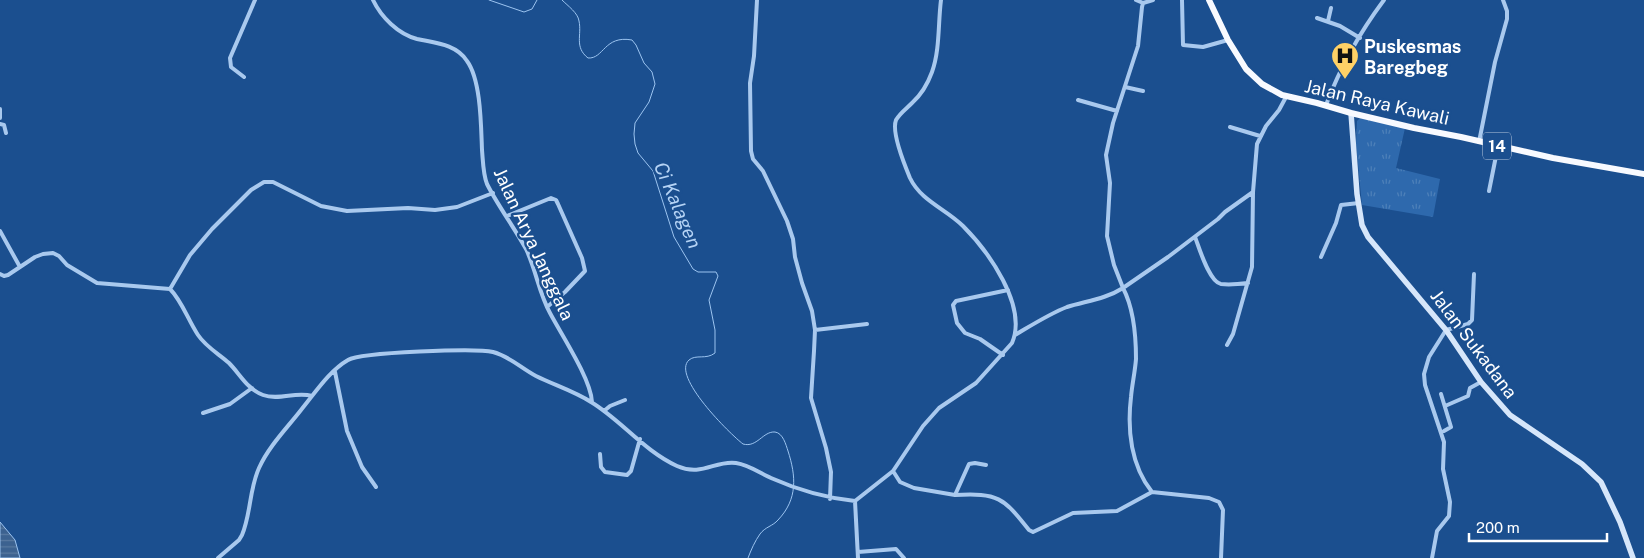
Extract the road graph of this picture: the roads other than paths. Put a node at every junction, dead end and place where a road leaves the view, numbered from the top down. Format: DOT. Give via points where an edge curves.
graph roads {
  1 [pos="255,0"];
  2 [pos="372,0"];
  3 [pos="757,0"];
  4 [pos="941,0"];
  5 [pos="1136,0"];
  6 [pos="1154,0"];
  7 [pos="1182,0"];
  8 [pos="1209,0"];
  9 [pos="1384,0"];
  10 [pos="1502,0"];
  11 [pos="1144,4"];
  12 [pos="1331,8"];
  13 [pos="1317,18"];
  14 [pos="1328,21"];
  15 [pos="1360,38"];
  16 [pos="1228,40"];
  17 [pos="244,77"];
  18 [pos="1125,87"];
  19 [pos="1143,91"];
  20 [pos="1286,97"];
  21 [pos="1078,100"];
  22 [pos="1326,105"];
  23 [pos="0,109"];
  24 [pos="1117,111"];
  25 [pos="1351,114"];
  26 [pos="0,118"];
  27 [pos="0,124"];
  28 [pos="1230,127"];
  29 [pos="6,133"];
  30 [pos="1260,136"];
  31 [pos="1479,142"];
  32 [pos="1498,146"];
  33 [pos="1644,174"];
  34 [pos="1489,190"];
  35 [pos="1253,192"];
  36 [pos="493,193"];
  37 [pos="1359,203"];
  38 [pos="507,216"];
  39 [pos="0,231"];
  40 [pos="1195,237"];
  41 [pos="1321,257"];
  42 [pos="20,267"];
  43 [pos="0,274"];
  44 [pos="1474,274"];
  45 [pos="1248,284"];
  46 [pos="1123,288"];
  47 [pos="170,289"];
  48 [pos="1008,290"];
  49 [pos="547,308"];
  50 [pos="867,324"];
  51 [pos="815,330"];
  52 [pos="1446,330"];
  53 [pos="1016,335"];
  54 [pos="1228,345"];
  55 [pos="1003,355"];
  56 [pos="335,372"];
  57 [pos="1481,382"];
  58 [pos="252,388"];
  59 [pos="1441,394"];
  60 [pos="312,396"];
  61 [pos="625,400"];
  62 [pos="592,402"];
  63 [pos="1445,406"];
  64 [pos="604,411"];
  65 [pos="204,413"];
  66 [pos="1444,431"];
  67 [pos="640,439"];
  68 [pos="600,454"];
  69 [pos="986,465"];
  70 [pos="893,471"];
  71 [pos="376,486"];
  72 [pos="1152,492"];
  73 [pos="955,495"];
  74 [pos="830,499"];
  75 [pos="855,501"];
  76 [pos="858,552"];
  77 [pos="218,558"];
  78 [pos="858,558"];
  79 [pos="904,558"];
  80 [pos="1221,558"];
  81 [pos="1432,558"];
  82 [pos="1632,558"];
  1 -- 17 [label="street" via="230,58 231,67"];
  2 -- 36 [label="street, Jalan Arya Janggala" via="393,26 415,39 446,45 458,51 469,63 477,87 483,166 486,182"];
  3 -- 51 [label="street" via="750,83 751,151 790,229"];
  4 -- 48 [label="street" via="932,70 926,86 896,120 895,132 916,188 963,226 985,252"];
  5 -- 11 [label="street"];
  6 -- 11 [label="street"];
  7 -- 16 [label="street" via="1183,45 1203,47"];
  8 -- 16 [label="highway, Jalan Raya Kawali / 14"];
  9 -- 15 [label="street"];
  10 -- 31 [label="street" via="1507,19"];
  11 -- 18 [label="street" via="1138,46"];
  12 -- 14 [label="street"];
  13 -- 14 [label="street"];
  14 -- 15 [label="street"];
  15 -- 22 [label="street"];
  16 -- 20 [label="highway, Jalan Raya Kawali / 14" via="1251,74 1272,91"];
  18 -- 19 [label="street"];
  18 -- 24 [label="street"];
  20 -- 22 [label="highway, Jalan Raya Kawali / 14"];
  20 -- 30 [label="street"];
  21 -- 24 [label="street"];
  22 -- 25 [label="highway, Jalan Raya Kawali / 14"];
  23 -- 26 [label="street"];
  24 -- 46 [label="street" via="1106,155 1110,190 1107,230 1108,244"];
  25 -- 31 [label="highway, Jalan Raya Kawali / 14"];
  25 -- 37 [label="main road, Jalan Sukadana"];
  27 -- 29 [label="street" via="4,125"];
  28 -- 30 [label="street"];
  30 -- 35 [label="street"];
  31 -- 32 [label="highway, Jalan Raya Kawali / 14"];
  32 -- 33 [label="highway, Jalan Raya Kawali / 14"];
  32 -- 34 [label="street"];
  35 -- 40 [label="street"];
  35 -- 45 [label="street" via="1252,267"];
  36 -- 38 [label="street, Jalan Arya Janggala"];
  36 -- 47 [label="street" via="457,207 435,210 346,211 320,206 274,182 264,182 251,190 212,229 190,255"];
  37 -- 41 [label="street" via="1341,205"];
  37 -- 52 [label="main road, Jalan Sukadana" via="1368,237"];
  38 -- 49 [label="street, Jalan Arya Janggala" via="534,266"];
  38 -- 49 [label="street" via="551,198 556,200 582,258 585,271"];
  39 -- 42 [label="street"];
  40 -- 45 [label="street" via="1216,282"];
  40 -- 46 [label="street"];
  42 -- 43 [label="street" via="8,275"];
  42 -- 47 [label="street" via="39,256 53,253 97,282"];
  44 -- 52 [label="street" via="1472,320"];
  45 -- 54 [label="street"];
  46 -- 53 [label="street" via="1050,315"];
  46 -- 72 [label="street" via="1132,316 1136,360 1129,434 1134,457"];
  47 -- 58 [label="street" via="197,334"];
  48 -- 53 [label="street"];
  48 -- 55 [label="street" via="956,301 953,305 957,323 965,334"];
  49 -- 62 [label="street, Jalan Arya Janggala" via="584,376"];
  50 -- 51 [label="street"];
  51 -- 74 [label="street" via="811,398 831,472"];
  52 -- 57 [label="main road, Jalan Sukadana"];
  52 -- 81 [label="street" via="1429,357 1424,374 1444,442 1443,469 1450,502 1449,516 1437,531"];
  53 -- 55 [label="street"];
  55 -- 70 [label="street" via="976,384 939,408"];
  56 -- 60 [label="street"];
  56 -- 62 [label="street" via="352,358 378,353 480,350 506,358"];
  56 -- 71 [label="street" via="348,431 362,466"];
  57 -- 63 [label="street" via="1470,388 1468,396"];
  57 -- 82 [label="main road, Jalan Sukadana" via="1510,415 1582,464 1601,482"];
  58 -- 60 [label="street" via="269,396"];
  58 -- 65 [label="street" via="230,404"];
  59 -- 63 [label="street"];
  60 -- 77 [label="street" via="268,452 254,482 242,535"];
  61 -- 64 [label="street"];
  62 -- 64 [label="street"];
  63 -- 66 [label="street" via="1451,427"];
  64 -- 67 [label="street"];
  67 -- 68 [label="street" via="627,475 605,472 601,467"];
  67 -- 74 [label="street" via="682,468 698,470 734,462"];
  69 -- 73 [label="street" via="969,464"];
  70 -- 73 [label="street" via="900,482 914,488"];
  70 -- 75 [label="street"];
  72 -- 73 [label="street" via="1116,511 1073,513 1033,532 997,499 982,494"];
  72 -- 80 [label="street" via="1219,502 1223,510"];
  74 -- 75 [label="street"];
  75 -- 76 [label="street"];
  76 -- 78 [label="street"];
  76 -- 79 [label="street" via="896,549"];
}
